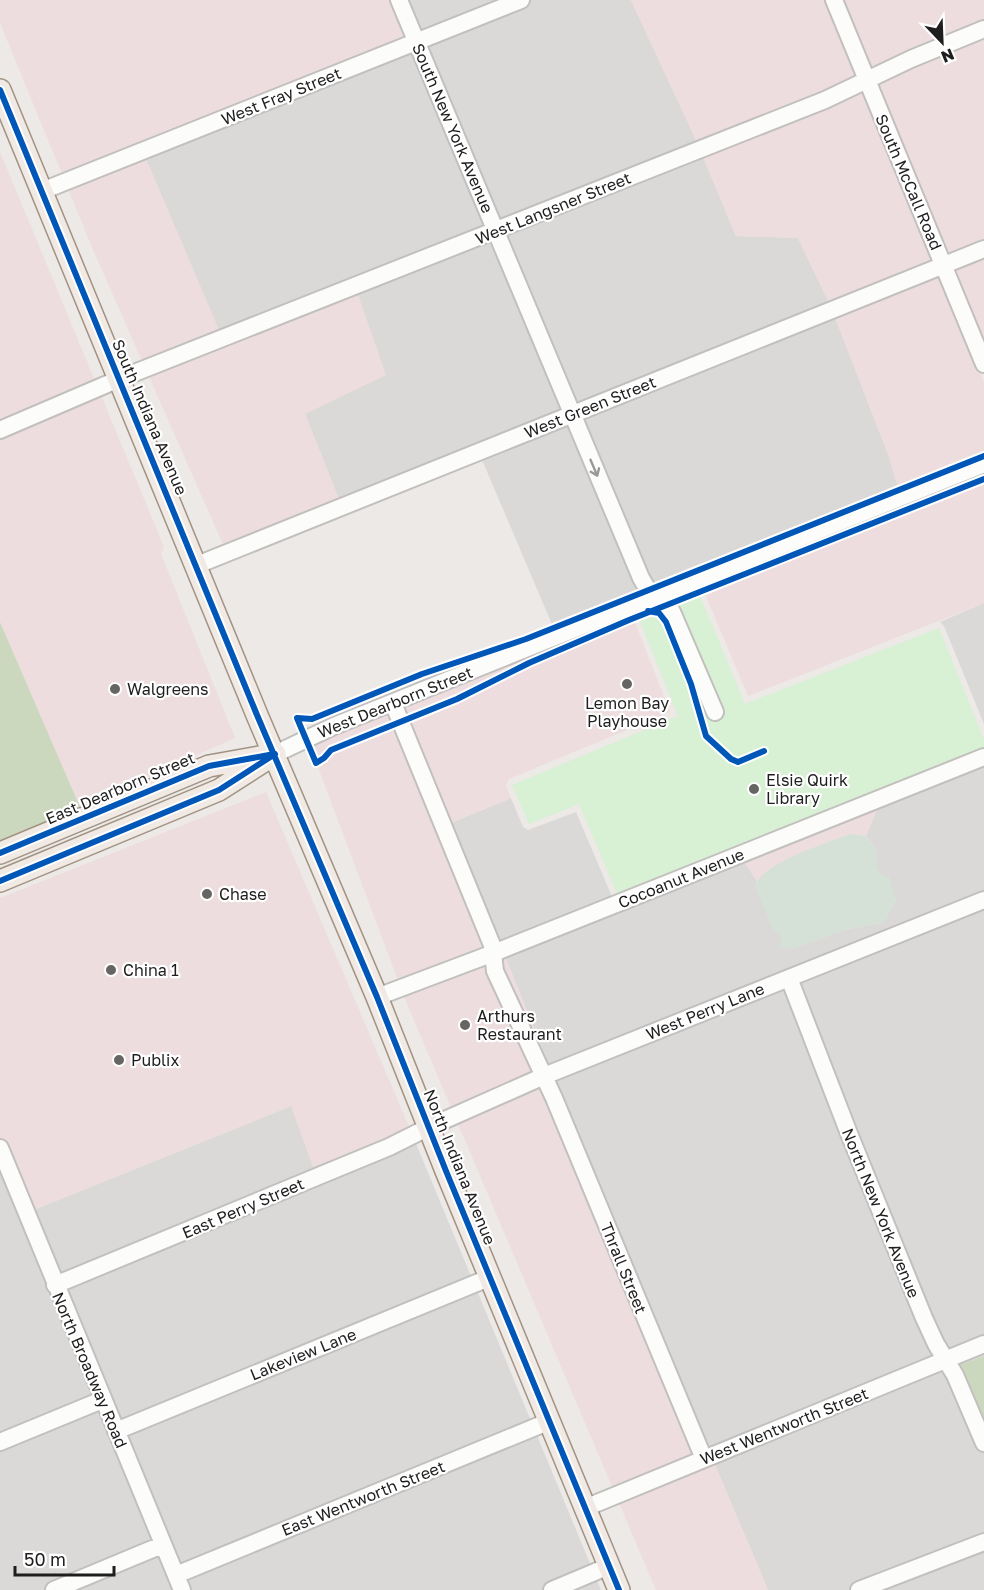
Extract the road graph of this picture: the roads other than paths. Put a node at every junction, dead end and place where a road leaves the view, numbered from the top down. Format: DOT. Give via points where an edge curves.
graph roads {
  1 [pos="399,0"];
  2 [pos="521,0"];
  3 [pos="834,0"];
  4 [pos="984,29"];
  5 [pos="417,42"];
  6 [pos="867,81"];
  7 [pos="0,90"];
  8 [pos="42,191"];
  9 [pos="496,231"];
  10 [pos="984,249"];
  11 [pos="944,265"];
  12 [pos="984,364"];
  13 [pos="119,380"];
  14 [pos="571,414"];
  15 [pos="0,430"];
  16 [pos="984,464"];
  17 [pos="197,565"];
  18 [pos="656,596"];
  19 [pos="393,703"];
  20 [pos="715,712"];
  21 [pos="274,754"];
  22 [pos="984,757"];
  23 [pos="0,853"];
  24 [pos="0,881"];
  25 [pos="984,900"];
  26 [pos="491,954"];
  27 [pos="789,978"];
  28 [pos="377,997"];
  29 [pos="544,1076"];
  30 [pos="429,1127"];
  31 [pos="0,1149"];
  32 [pos="491,1277"];
  33 [pos="55,1285"];
  34 [pos="984,1344"];
  35 [pos="944,1359"];
  36 [pos="102,1400"];
  37 [pos="550,1421"];
  38 [pos="116,1431"];
  39 [pos="0,1442"];
  40 [pos="984,1443"];
  41 [pos="704,1459"];
  42 [pos="585,1508"];
  43 [pos="984,1542"];
  44 [pos="162,1545"];
  45 [pos="609,1566"];
  46 [pos="179,1582"];
  47 [pos="54,1590"];
  48 [pos="552,1590"];
  49 [pos="619,1590"];
  50 [pos="859,1590"];
  1 -- 5 [label="street, South New York Avenue"];
  2 -- 5 [label="street, West Fray Street"];
  3 -- 6 [label="street, South McCall Road"];
  4 -- 6 [label="street, West Langsner Street"];
  5 -- 8 [label="street, West Fray Street"];
  5 -- 9 [label="street, South New York Avenue"];
  6 -- 9 [label="street, West Langsner Street"];
  6 -- 11 [label="street, South McCall Road"];
  7 -- 8 [label="main road, South Indiana Avenue"];
  8 -- 13 [label="main road, South Indiana Avenue"];
  9 -- 13 [label="street, West Langsner Street"];
  9 -- 14 [label="street, South New York Avenue"];
  10 -- 11 [label="street, West Green Street"];
  11 -- 12 [label="street, South McCall Road"];
  11 -- 14 [label="street, West Green Street"];
  13 -- 15 [label="street, West Langsner Street"];
  13 -- 17 [label="main road, South Indiana Avenue"];
  14 -- 17 [label="street, West Green Street"];
  14 -- 18 [label="street, South New York Avenue, one-way" via="641,578"];
  16 -- 18 [label="street, West Dearborn Street"];
  17 -- 21 [label="main road, South Indiana Avenue"];
  18 -- 19 [label="street, West Dearborn Street"];
  18 -- 20 [label="street, South New York Avenue" via="672,612"];
  19 -- 21 [label="street, West Dearborn Street"];
  19 -- 26 [label="street, Thrall Street" via="492,945"];
  21 -- 23 [label="main road, East Dearborn Street" via="209,766"];
  21 -- 24 [label="main road" via="219,790"];
  21 -- 28 [label="main road, North Indiana Avenue"];
  22 -- 26 [label="street, Cocoanut Avenue"];
  25 -- 27 [label="street, West Perry Lane"];
  26 -- 28 [label="street, Cocoanut Avenue"];
  26 -- 29 [label="street, Thrall Street" via="495,971"];
  27 -- 29 [label="street, West Perry Lane"];
  27 -- 35 [label="street, North New York Avenue" via="852,1142"];
  28 -- 30 [label="main road, North Indiana Avenue"];
  29 -- 30 [label="street, West Perry Lane"];
  29 -- 41 [label="street, Thrall Street"];
  30 -- 32 [label="main road, North Indiana Avenue"];
  30 -- 33 [label="street, East Perry Street" via="389,1148"];
  31 -- 33 [label="street, North Broadway Road"];
  32 -- 37 [label="main road, North Indiana Avenue"];
  32 -- 38 [label="street, Lakeview Lane"];
  33 -- 36 [label="street, North Broadway Road"];
  34 -- 35 [label="street, West Wentworth Street"];
  35 -- 40 [label="street, North New York Avenue" via="955,1375"];
  35 -- 41 [label="street, West Wentworth Street"];
  36 -- 38 [label="street, North Broadway Road"];
  36 -- 39 [label="street"];
  37 -- 42 [label="main road, North Indiana Avenue"];
  37 -- 46 [label="street, East Wentworth Street"];
  38 -- 44 [label="street, North Broadway Road"];
  41 -- 42 [label="street, West Wentworth Street"];
  42 -- 45 [label="main road, North Indiana Avenue"];
  43 -- 50 [label="street"];
  44 -- 46 [label="street, North Broadway Road"];
  44 -- 47 [label="street"];
  45 -- 48 [label="street"];
  45 -- 49 [label="main road, North Indiana Avenue"];
}
